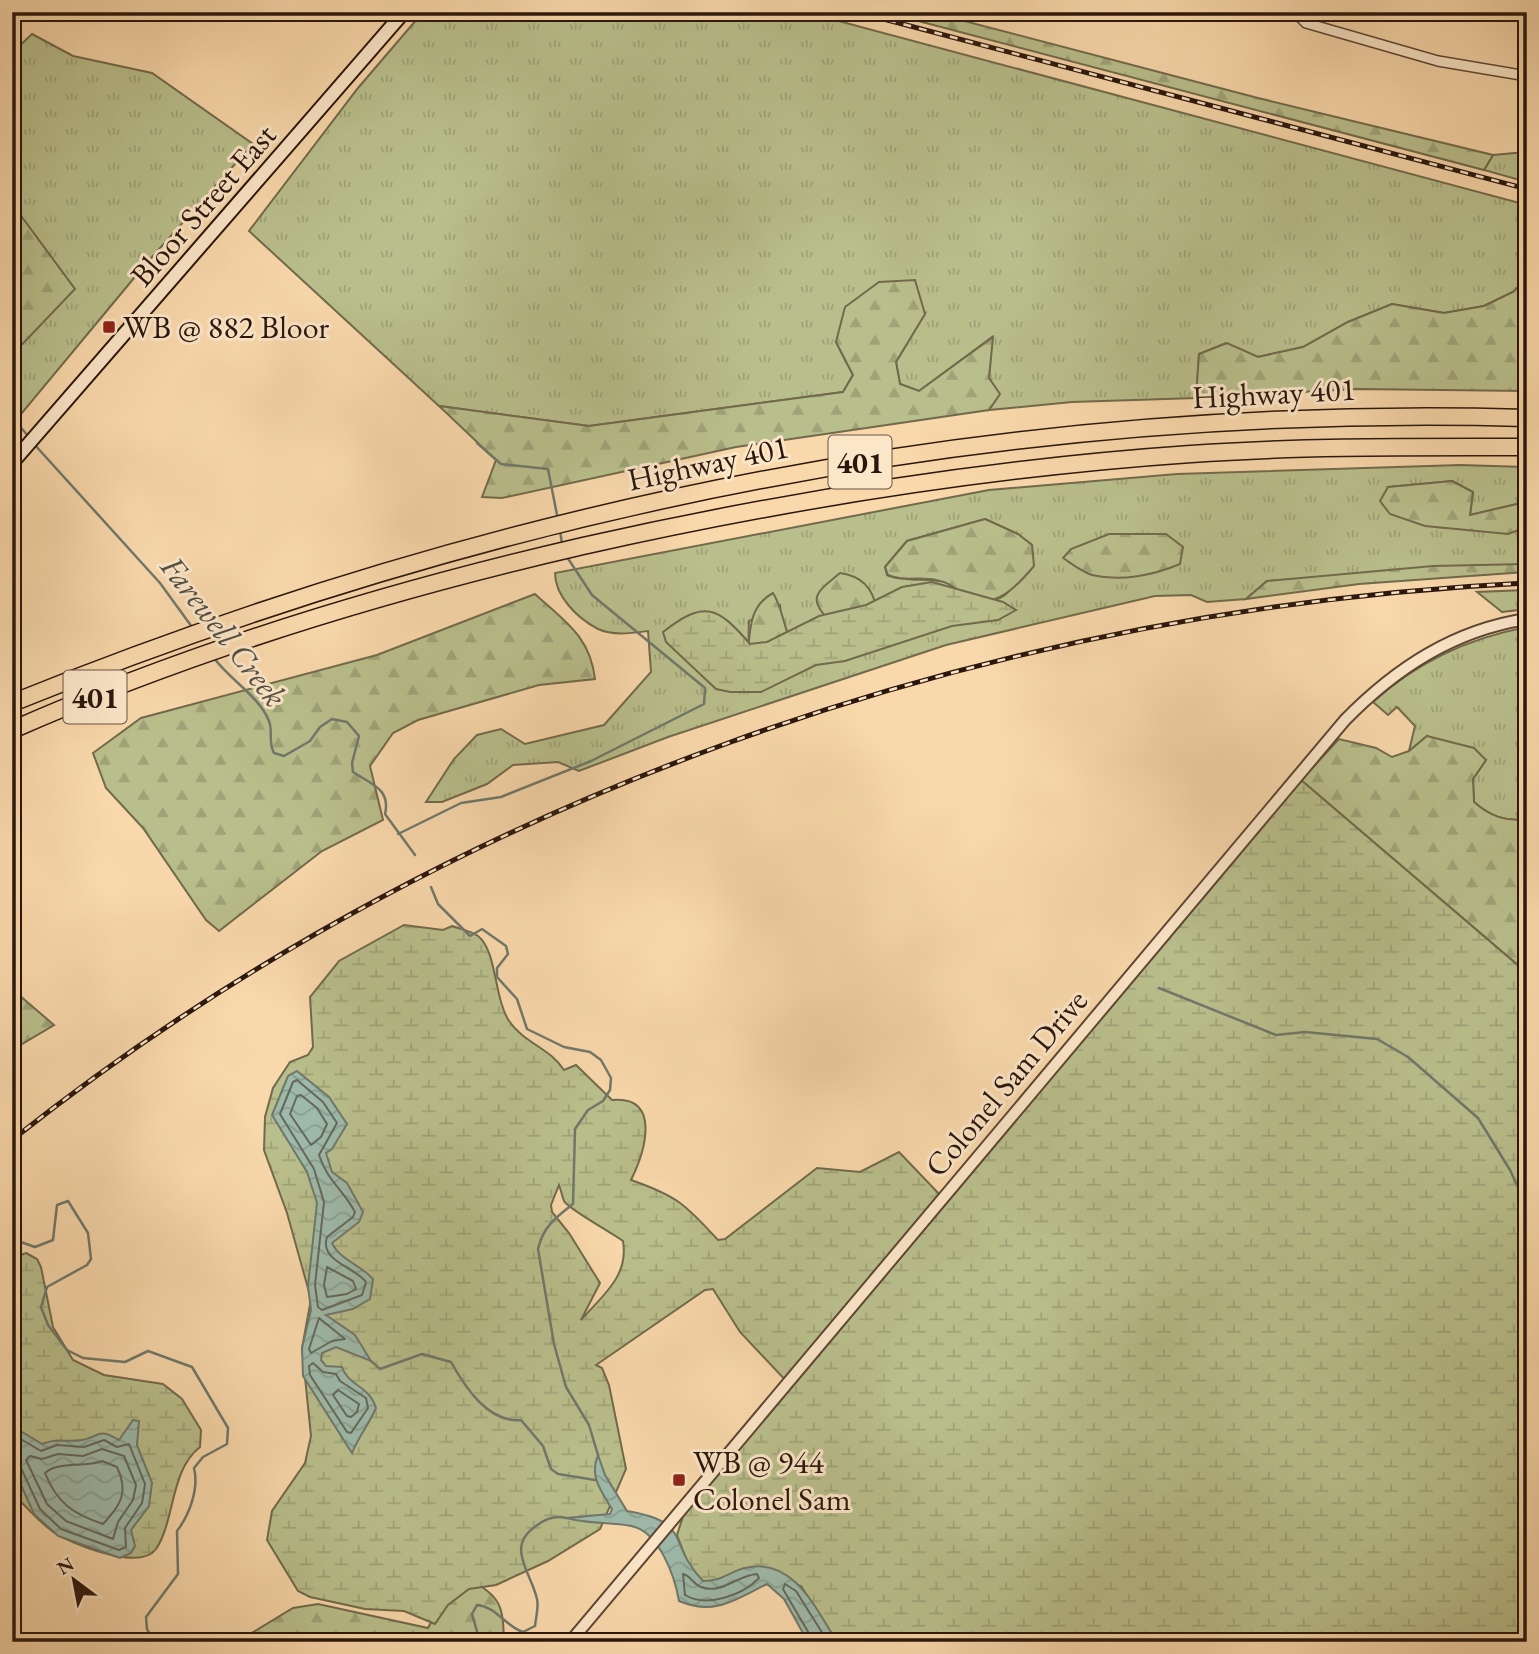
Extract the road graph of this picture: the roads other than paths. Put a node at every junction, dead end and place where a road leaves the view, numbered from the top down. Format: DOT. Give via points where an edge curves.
graph roads {
  1 [pos="404,12"];
  2 [pos="1295,12"];
  3 [pos="1527,76"];
  4 [pos="1527,418"];
  5 [pos="1527,447"];
  6 [pos="15,460"];
  7 [pos="1527,619"];
  8 [pos="12,703"];
  9 [pos="12,730"];
  10 [pos="570,1642"];
  1 -- 6 [label="main road, Bloor Street East"];
  2 -- 3 [label="street" via="1306,23 1438,61"];
  4 -- 8 [label="highway, Highway 401 / 401" via="1403,415 1196,424 933,449 737,484 429,558 213,626"];
  5 -- 9 [label="highway, Highway 401 / 401" via="1192,454 962,477 695,521 455,576 221,649"];
  7 -- 10 [label="street, Colonel Sam Drive" via="1476,631 1421,657 1379,687 1345,720"];
}
